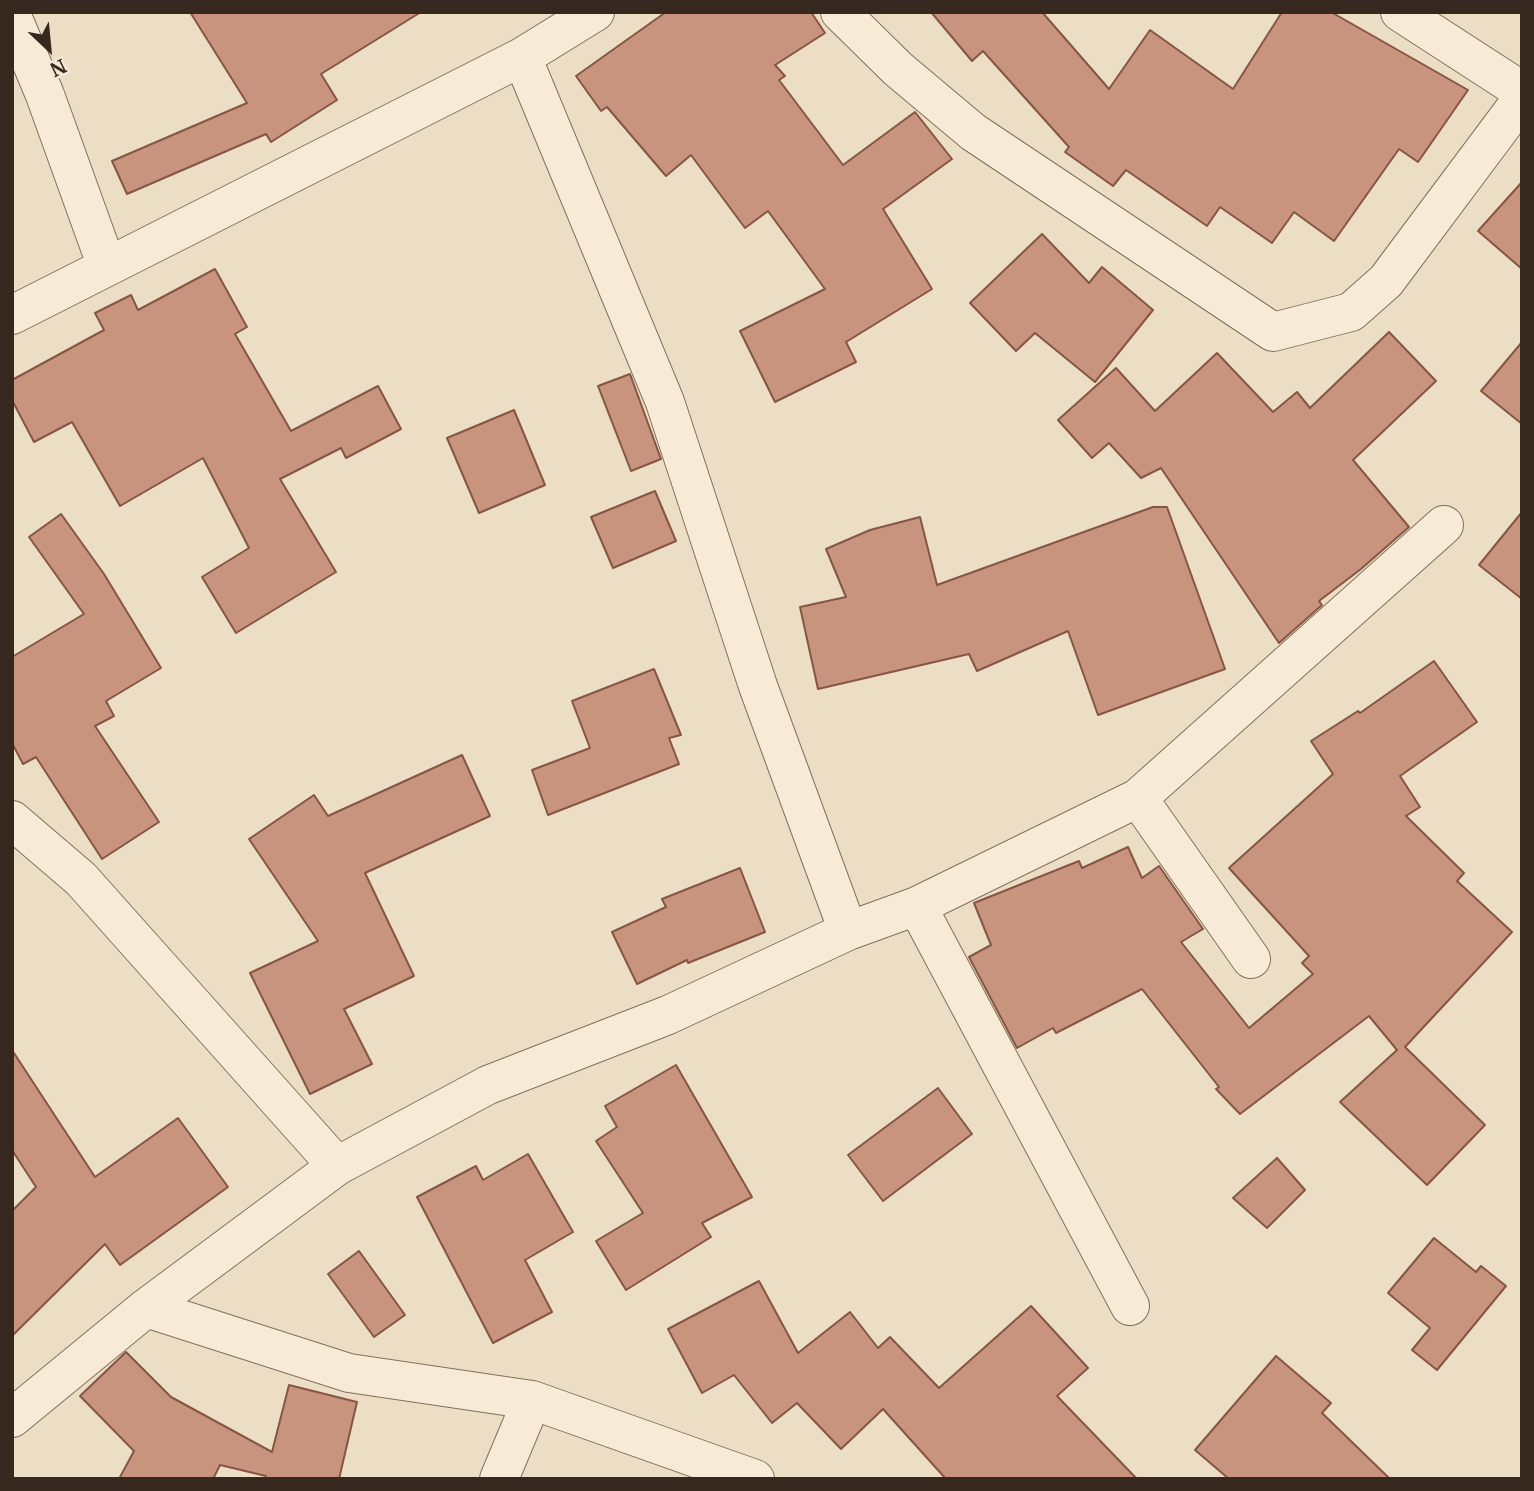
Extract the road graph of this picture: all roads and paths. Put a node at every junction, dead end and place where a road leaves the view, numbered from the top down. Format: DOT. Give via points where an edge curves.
graph roads {
  1 [pos="595,12"];
  2 [pos="840,12"];
  3 [pos="1400,12"];
  4 [pos="12,16"];
  5 [pos="522,57"];
  6 [pos="1522,91"];
  7 [pos="1522,99"];
  8 [pos="107,267"];
  9 [pos="12,315"];
  10 [pos="1444,525"];
  11 [pos="1138,798"];
  12 [pos="12,820"];
  13 [pos="917,906"];
  14 [pos="848,931"];
  15 [pos="1251,959"];
  16 [pos="337,1166"];
  17 [pos="1130,1306"];
  18 [pos="146,1308"];
  19 [pos="532,1400"];
  20 [pos="12,1418"];
  21 [pos="499,1479"];
  22 [pos="755,1479"];
  1 -- 5 [label="street"];
  2 -- 7 [label="street" via="973,132 1273,332 1351,312 1386,281"];
  3 -- 6 [label="street"];
  4 -- 8 [label="street"];
  5 -- 8 [label="street"];
  5 -- 14 [label="street" via="666,402 758,686"];
  8 -- 9 [label="street"];
  10 -- 11 [label="street"];
  11 -- 13 [label="street"];
  11 -- 15 [label="street"];
  12 -- 16 [label="street" via="81,879"];
  13 -- 14 [label="street"];
  13 -- 17 [label="street"];
  14 -- 16 [label="street" via="668,1015 488,1085"];
  16 -- 18 [label="street"];
  18 -- 19 [label="street" via="349,1373"];
  18 -- 20 [label="street"];
  19 -- 21 [label="street"];
  19 -- 22 [label="street"];
}
